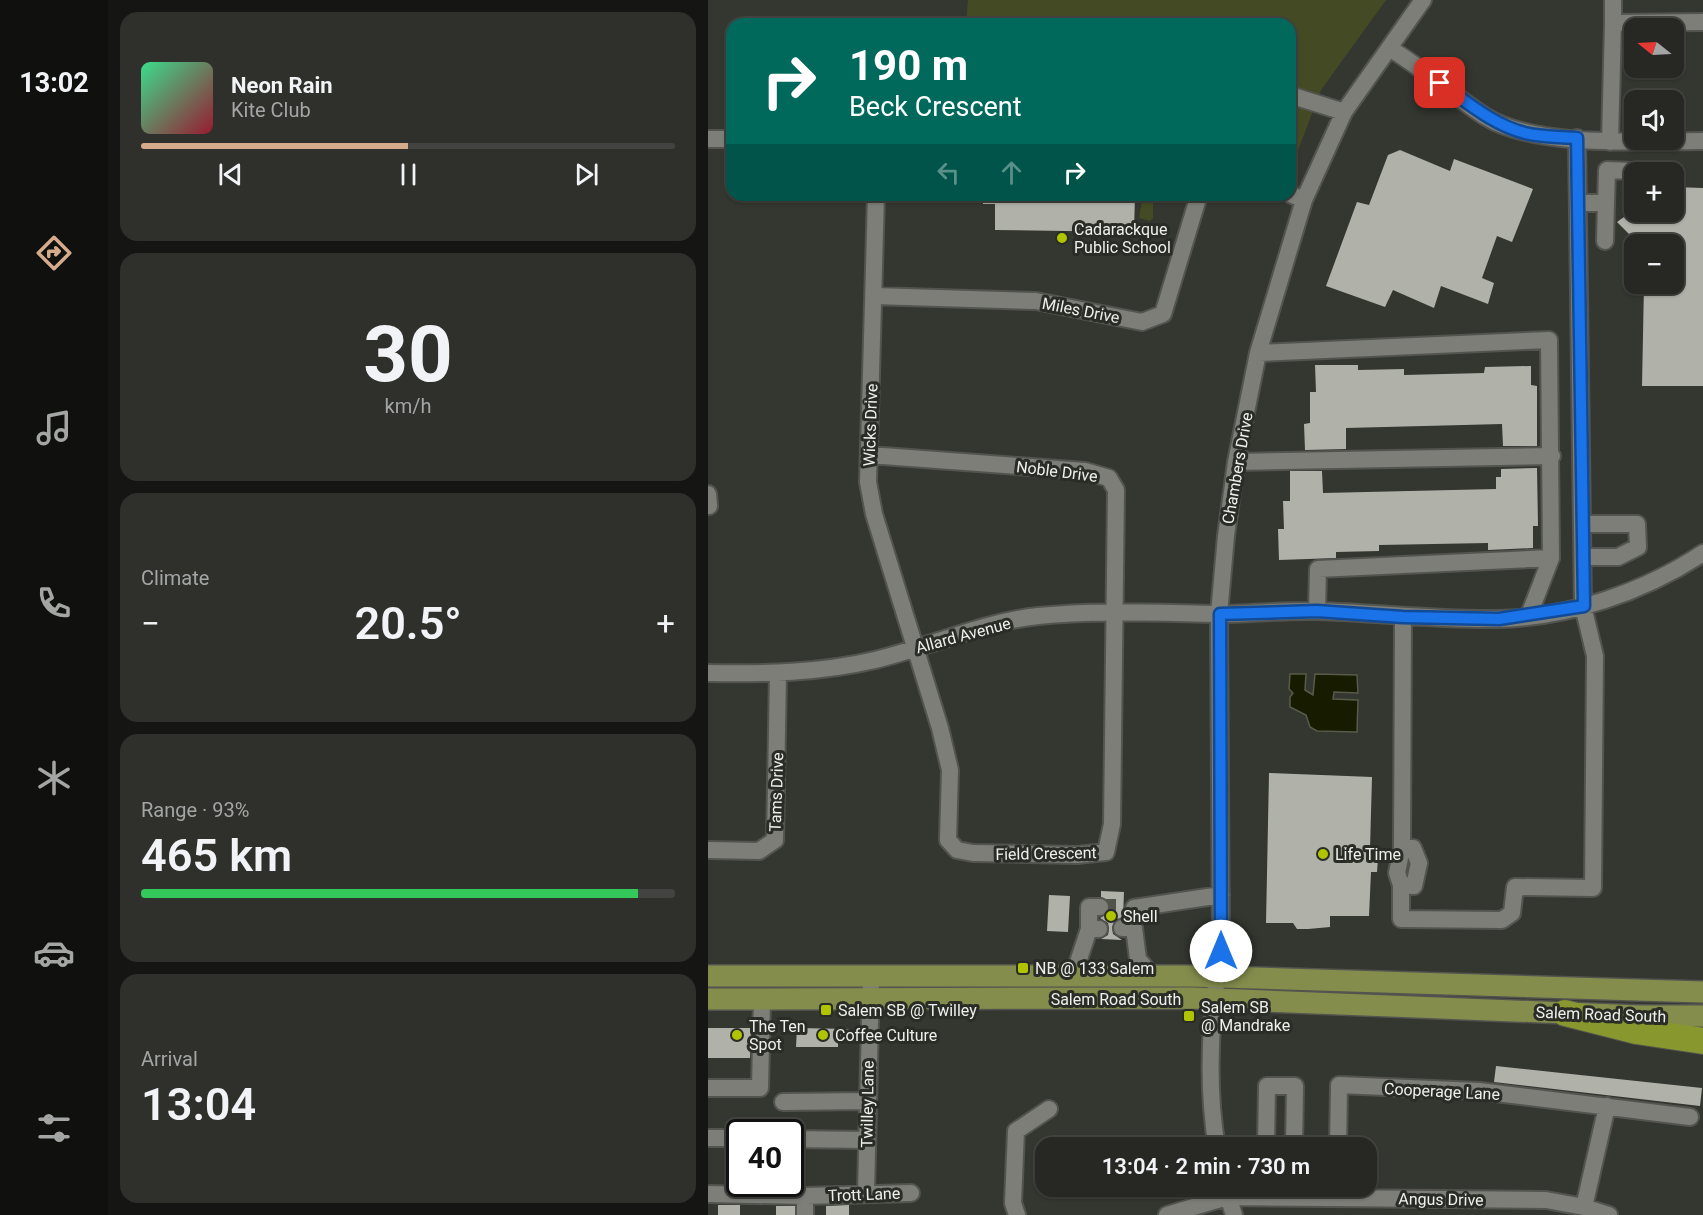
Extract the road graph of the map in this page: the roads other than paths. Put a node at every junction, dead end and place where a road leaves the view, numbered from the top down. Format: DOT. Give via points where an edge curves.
graph roads {
  1 [pos="1423,0"];
  2 [pos="1613,0"];
  3 [pos="1703,22"];
  4 [pos="1613,23"];
  5 [pos="1389,48"];
  6 [pos="1296,97"];
  7 [pos="1344,112"];
  8 [pos="1577,138"];
  9 [pos="708,139"];
  10 [pos="726,139"];
  11 [pos="1703,141"];
  12 [pos="1610,142"];
  13 [pos="1624,171"];
  14 [pos="1297,197"];
  15 [pos="876,201"];
  16 [pos="1191,201"];
  17 [pos="1579,203"];
  18 [pos="1606,203"];
  19 [pos="1605,241"];
  20 [pos="874,296"];
  21 [pos="1258,353"];
  22 [pos="869,455"];
  23 [pos="1552,456"];
  24 [pos="1236,462"];
  25 [pos="1583,524"];
  26 [pos="1703,553"];
  27 [pos="1584,556"];
  28 [pos="1551,558"];
  29 [pos="1584,606"];
  30 [pos="1317,611"];
  31 [pos="1113,612"];
  32 [pos="1220,614"];
  33 [pos="1529,615"];
  34 [pos="1403,617"];
  35 [pos="915,648"];
  36 [pos="708,673"];
  37 [pos="778,674"];
  38 [pos="708,850"];
  39 [pos="1221,895"];
  40 [pos="1100,907"];
  41 [pos="708,976"];
  42 [pos="1153,976"];
  43 [pos="1073,977"];
  44 [pos="1216,977"];
  45 [pos="871,978"];
  46 [pos="1703,992"];
  47 [pos="708,999"];
  48 [pos="762,999"];
  49 [pos="1214,999"];
  50 [pos="871,1000"];
  51 [pos="1565,1013"];
  52 [pos="1703,1016"];
  53 [pos="1703,1041"];
  54 [pos="708,1088"];
  55 [pos="867,1101"];
  56 [pos="783,1102"];
  57 [pos="1607,1106"];
  58 [pos="1049,1109"];
  59 [pos="1690,1118"];
  60 [pos="1215,1137"];
  61 [pos="1338,1137"];
  62 [pos="708,1138"];
  63 [pos="726,1138"];
  64 [pos="804,1139"];
  65 [pos="867,1140"];
  66 [pos="911,1193"];
  67 [pos="708,1194"];
  68 [pos="866,1194"];
  69 [pos="1377,1194"];
  70 [pos="805,1196"];
  71 [pos="1213,1197"];
  72 [pos="1228,1197"];
  73 [pos="1584,1207"];
  74 [pos="805,1215"];
  75 [pos="1017,1215"];
  76 [pos="1167,1215"];
  77 [pos="1234,1215"];
  78 [pos="1609,1215"];
  1 -- 5 [label="street, Chambers Drive"];
  2 -- 4 [label="street"];
  3 -- 4 [label="street"];
  4 -- 12 [label="street"];
  5 -- 7 [label="street, Chambers Drive"];
  5 -- 8 [label="street" via="1488,118 1525,133"];
  6 -- 7 [label="street"];
  7 -- 14 [label="street, Chambers Drive"];
  8 -- 12 [label="street"];
  8 -- 17 [label="street"];
  9 -- 10 [label="street"];
  11 -- 12 [label="street"];
  13 -- 18 [label="street" via="1607,170"];
  14 -- 21 [label="street, Chambers Drive"];
  15 -- 20 [label="street, Wicks Drive"];
  16 -- 20 [label="street, Miles Drive" via="1163,314 1142,322 1036,301"];
  17 -- 18 [label="street"];
  17 -- 25 [label="street"];
  18 -- 19 [label="street"];
  20 -- 22 [label="street, Wicks Drive"];
  21 -- 23 [label="street" via="1549,340"];
  21 -- 24 [label="street, Chambers Drive"];
  22 -- 31 [label="street, Noble Drive" via="1085,471 1109,478 1116,489"];
  22 -- 35 [label="street, Wicks Drive" via="868,482 874,514"];
  23 -- 24 [label="street"];
  23 -- 28 [label="street"];
  24 -- 32 [label="street, Chambers Drive"];
  25 -- 27 [label="street"];
  25 -- 27 [label="street" via="1637,524 1638,547 1618,557"];
  26 -- 29 [label="street, Allard Avenue" via="1626,593"];
  27 -- 29 [label="street"];
  28 -- 30 [label="street" via="1318,569"];
  28 -- 33 [label="street"];
  29 -- 33 [label="street, Allard Avenue"];
  29 -- 34 [label="street" via="1595,656 1593,888 1515,887 1512,913 1502,920 1401,919 1397,873 1402,848"];
  30 -- 32 [label="street, Allard Avenue"];
  30 -- 34 [label="street, Allard Avenue"];
  31 -- 32 [label="street, Allard Avenue"];
  31 -- 35 [label="street, Allard Avenue" via="1034,617"];
  31 -- 35 [label="street, Field Crescent" via="1112,824 1106,852 1066,855 957,850 948,840 950,770"];
  32 -- 39 [label="street, Chambers Drive"];
  33 -- 34 [label="street, Allard Avenue" via="1499,619"];
  35 -- 37 [label="street, Allard Avenue" via="831,669"];
  36 -- 37 [label="street, Allard Avenue"];
  37 -- 38 [label="street, Tams Drive" via="775,840 759,851"];
  39 -- 42 [label="street" via="1129,908 1128,928 1138,959"];
  39 -- 44 [label="street, Chambers Drive" via="1221,951"];
  40 -- 43 [label="street" via="1089,907 1094,929"];
  41 -- 45 [label="main road, Salem Road South"];
  42 -- 43 [label="main road, Salem Road South"];
  42 -- 44 [label="main road, Salem Road South"];
  43 -- 45 [label="main road, Salem Road South"];
  44 -- 46 [label="main road, Salem Road South"];
  44 -- 49 [label="street, Chambers Drive"];
  45 -- 50 [label="street, Twilley Lane"];
  47 -- 48 [label="main road, Salem Road South"];
  48 -- 50 [label="main road, Salem Road South"];
  48 -- 54 [label="street" via="760,1088"];
  49 -- 50 [label="main road, Salem Road South"];
  49 -- 51 [label="main road, Salem Road South"];
  49 -- 60 [label="street, Chambers Drive" via="1211,1110"];
  50 -- 55 [label="street, Twilley Lane"];
  51 -- 52 [label="main road, Salem Road South"];
  51 -- 53 [label="highway" via="1636,1031"];
  55 -- 56 [label="street"];
  55 -- 65 [label="street, Twilley Lane"];
  57 -- 59 [label="street, Cooperage Lane"];
  57 -- 61 [label="street, Cooperage Lane" via="1479,1091 1339,1085"];
  57 -- 73 [label="street"];
  58 -- 75 [label="street" via="1016,1131"];
  62 -- 63 [label="street"];
  64 -- 65 [label="street"];
  65 -- 68 [label="street, Twilley Lane"];
  66 -- 68 [label="street, Trott Lane"];
  67 -- 70 [label="street, Trott Lane"];
  68 -- 70 [label="street, Trott Lane"];
  69 -- 73 [label="street, Angus Drive" via="1546,1200"];
  70 -- 74 [label="street"];
  71 -- 76 [label="street, Angus Drive"];
  72 -- 77 [label="street"];
  73 -- 78 [label="street, Angus Drive"];
}
